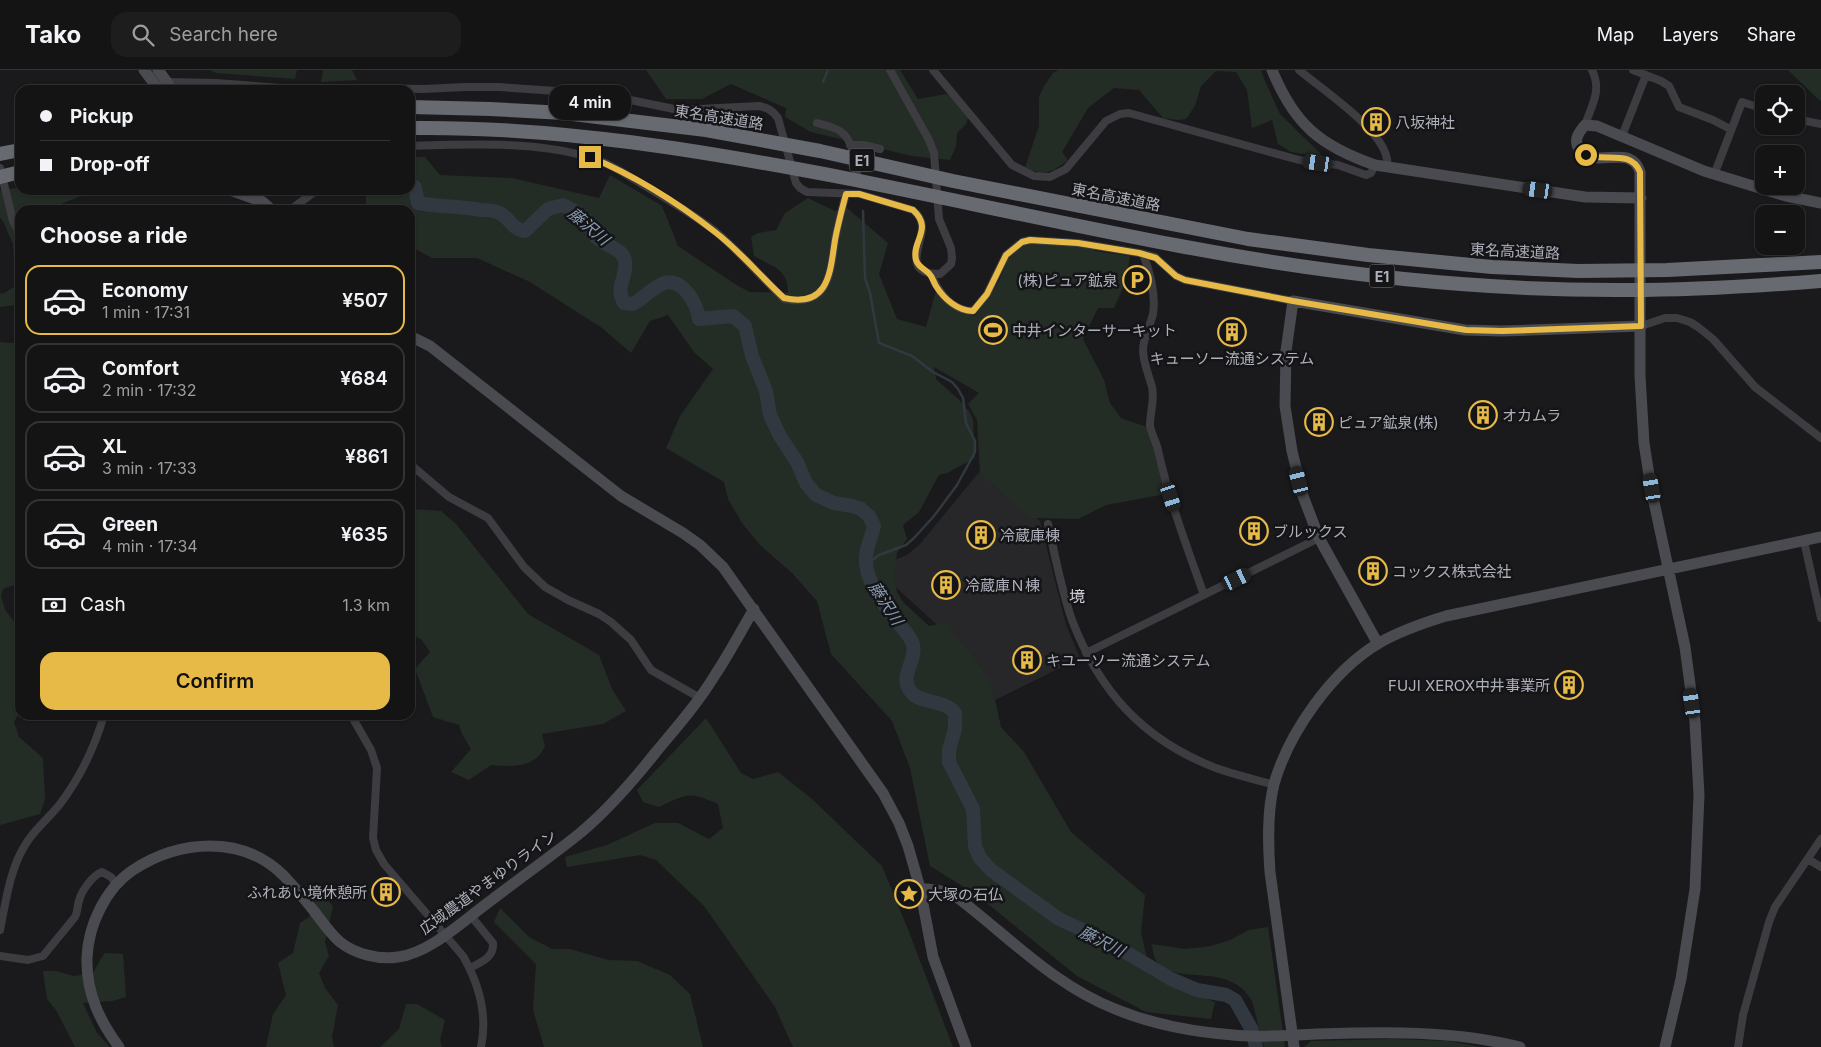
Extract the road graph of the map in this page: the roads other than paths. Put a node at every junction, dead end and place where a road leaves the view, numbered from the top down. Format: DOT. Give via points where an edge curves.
graph roads {
  1 [pos="144,70"];
  2 [pos="158,70"];
  3 [pos="890,70"];
  4 [pos="933,70"];
  5 [pos="1272,70"];
  6 [pos="1299,70"];
  7 [pos="1592,70"];
  8 [pos="1633,70"];
  9 [pos="1646,75"];
  10 [pos="163,85"];
  11 [pos="164,85"];
  12 [pos="177,85"];
  13 [pos="250,85"];
  14 [pos="415,89"];
  15 [pos="1755,106"];
  16 [pos="415,107"];
  17 [pos="1805,121"];
  18 [pos="817,123"];
  19 [pos="1821,124"];
  20 [pos="1585,125"];
  21 [pos="415,128"];
  22 [pos="1730,129"];
  23 [pos="1622,136"];
  24 [pos="850,145"];
  25 [pos="415,146"];
  26 [pos="880,149"];
  27 [pos="15,151"];
  28 [pos="0,154"];
  29 [pos="1375,165"];
  30 [pos="1388,167"];
  31 [pos="0,168"];
  32 [pos="15,173"];
  33 [pos="1714,175"];
  34 [pos="0,177"];
  35 [pos="846,194"];
  36 [pos="859,194"];
  37 [pos="244,195"];
  38 [pos="310,195"];
  39 [pos="1641,198"];
  40 [pos="1821,203"];
  41 [pos="266,205"];
  42 [pos="297,205"];
  43 [pos="15,225"];
  44 [pos="1143,254"];
  45 [pos="1821,262"];
  46 [pos="931,274"];
  47 [pos="1821,281"];
  48 [pos="1293,301"];
  49 [pos="1641,326"];
  50 [pos="415,338"];
  51 [pos="1821,438"];
  52 [pos="415,468"];
  53 [pos="1048,524"];
  54 [pos="1821,537"];
  55 [pos="1319,538"];
  56 [pos="1804,540"];
  57 [pos="1669,568"];
  58 [pos="1204,595"];
  59 [pos="754,608"];
  60 [pos="1821,618"];
  61 [pos="1378,644"];
  62 [pos="1086,653"];
  63 [pos="700,698"];
  64 [pos="102,720"];
  65 [pos="354,720"];
  66 [pos="1274,785"];
  67 [pos="1821,839"];
  68 [pos="1808,859"];
  69 [pos="1821,867"];
  70 [pos="117,885"];
  71 [pos="920,888"];
  72 [pos="471,916"];
  73 [pos="0,930"];
  74 [pos="0,956"];
  75 [pos="470,968"];
  76 [pos="1286,1035"];
  77 [pos="1505,1045"];
  78 [pos="119,1047"];
  79 [pos="481,1047"];
  80 [pos="966,1047"];
  81 [pos="1294,1047"];
  82 [pos="1520,1047"];
  83 [pos="1665,1047"];
  84 [pos="1738,1047"];
  1 -- 10 [label="street"];
  2 -- 11 [label="street"];
  3 -- 46 [label="street" via="934,152 938,219 952,258 946,270"];
  4 -- 29 [label="street" via="1012,165 1034,176 1050,177 1066,169 1106,121 1120,114 1299,160 1338,165 1366,175"];
  5 -- 29 [label="street" via="1288,105 1308,129 1333,148"];
  6 -- 30 [label="street" via="1355,114 1381,144"];
  7 -- 20 [label="street" via="1597,92"];
  8 -- 9 [label="street"];
  9 -- 22 [label="street" via="1668,86 1679,107"];
  9 -- 23 [label="street"];
  12 -- 13 [label="street" via="216,82"];
  14 -- 35 [label="street" via="498,87 601,94 679,110 759,106 773,111 778,118 800,188 806,192"];
  15 -- 22 [label="street" via="1742,102"];
  16 -- 45 [label="highway, 東名高速道路 / E1" via="564,113 636,120 770,141 1248,239 1368,255 1492,267 1578,271"];
  17 -- 19 [label="street"];
  18 -- 24 [label="street" via="841,132"];
  20 -- 23 [label="street"];
  20 -- 39 [label="street" via="1577,135 1580,151 1593,158 1633,161 1640,172"];
  21 -- 47 [label="highway, E1" via="538,132 635,142 765,163 1200,250 1303,267 1415,280 1529,288 1628,290"];
  22 -- 33 [label="street"];
  23 -- 33 [label="street"];
  24 -- 26 [label="street"];
  24 -- 36 [label="street"];
  25 -- 35 [label="street" via="505,146 590,157 612,166 678,206 725,240 784,298 796,301 814,296 827,282"];
  27 -- 28 [label="highway"];
  29 -- 30 [label="street"];
  30 -- 39 [label="street" via="1585,197"];
  31 -- 43 [label="street"];
  32 -- 34 [label="highway"];
  33 -- 40 [label="street"];
  35 -- 36 [label="street"];
  36 -- 46 [label="street" via="913,210 918,215 922,226 916,262"];
  37 -- 41 [label="street"];
  38 -- 42 [label="street"];
  39 -- 49 [label="street"];
  44 -- 46 [label="street" via="1078,243 1022,242 1006,255 987,294 973,311 964,311 953,304 941,293"];
  44 -- 48 [label="street" via="1156,258 1185,280"];
  44 -- 58 [label="street" via="1148,267 1153,312 1143,348 1152,388 1150,423 1165,480"];
  48 -- 49 [label="street" via="1466,330"];
  48 -- 55 [label="street" via="1286,351 1285,406 1303,496"];
  49 -- 51 [label="street" via="1665,318 1677,318 1698,326 1755,387"];
  49 -- 57 [label="street" via="1644,444"];
  50 -- 59 [label="street" via="454,364 621,496 700,545 723,567"];
  52 -- 63 [label="street" via="449,497 488,518 524,567 545,587 605,618 631,640 651,670"];
  53 -- 62 [label="street" via="1072,618"];
  54 -- 56 [label="street"];
  55 -- 58 [label="street"];
  55 -- 61 [label="street"];
  56 -- 57 [label="street"];
  56 -- 60 [label="street"];
  57 -- 61 [label="street" via="1446,616"];
  57 -- 83 [label="street" via="1685,647 1695,722 1699,795 1695,889 1681,979"];
  58 -- 62 [label="street"];
  59 -- 63 [label="street, 広域農道やまゆりライン"];
  59 -- 71 [label="street" via="883,794 899,823"];
  61 -- 66 [label="street" via="1319,698 1300,726"];
  62 -- 66 [label="street" via="1115,698 1163,740 1216,768"];
  63 -- 72 [label="street, 広域農道やまゆりライン" via="642,769 580,833"];
  64 -- 73 [label="street" via="70,790 26,843 14,869"];
  65 -- 75 [label="street" via="377,768 373,838 376,850"];
  66 -- 76 [label="street" via="1269,833 1270,872"];
  67 -- 68 [label="street"];
  68 -- 69 [label="street"];
  68 -- 84 [label="street" via="1775,907 1769,922 1743,1016"];
  70 -- 72 [label="street, 広域農道やまゆりライン" via="144,863 187,847 216,846 243,851 281,874 341,942 362,954 383,958 417,952"];
  70 -- 74 [label="street" via="102,872 97,874 81,894 75,917 43,956 28,960"];
  70 -- 78 [label="street, 広域農道やまゆりライン" via="95,920 87,955 91,996"];
  71 -- 76 [label="street" via="958,898 1074,990 1115,1009 1180,1028 1234,1036"];
  71 -- 80 [label="street" via="933,957"];
  72 -- 75 [label="street" via="493,943 493,949 487,958"];
  75 -- 79 [label="street" via="482,999 484,1036"];
  76 -- 77 [label="street" via="1400,1032 1448,1035"];
  76 -- 81 [label="street"];
  77 -- 82 [label="street"];
}
